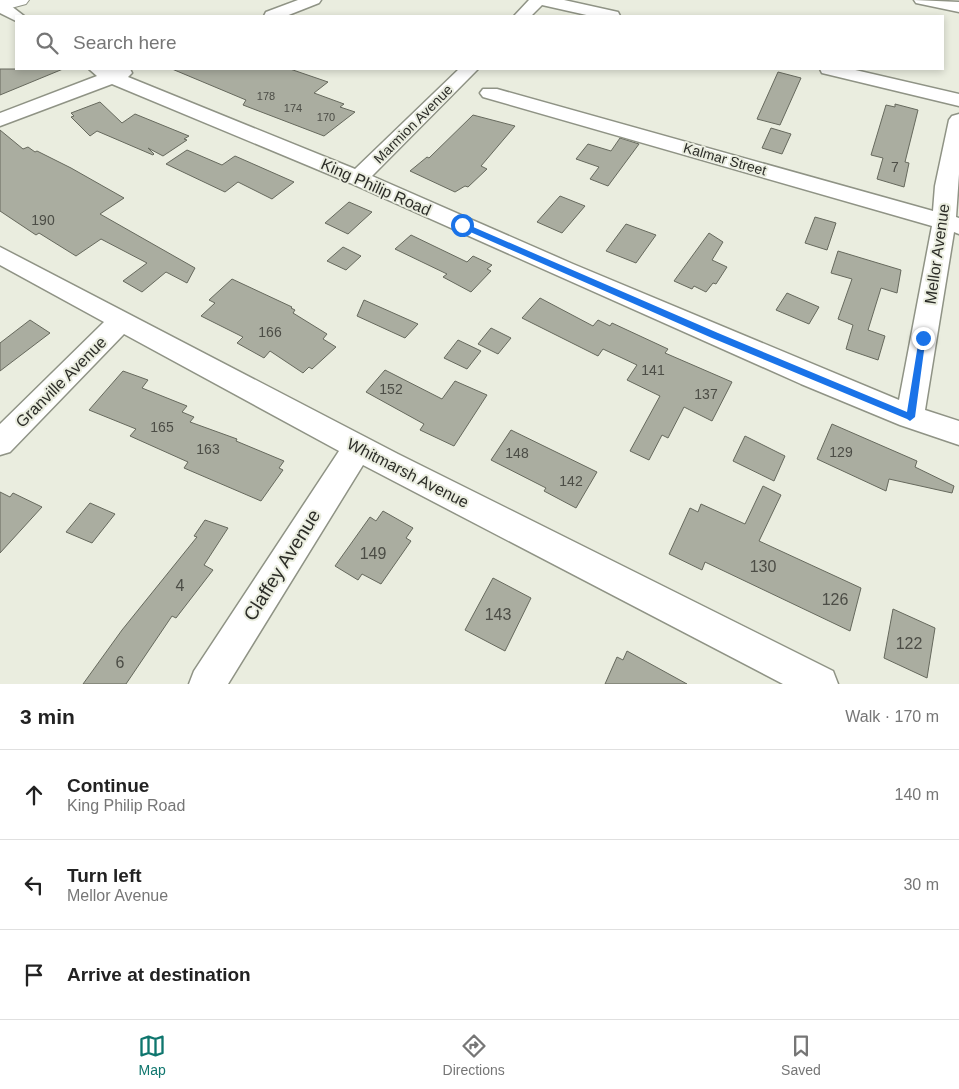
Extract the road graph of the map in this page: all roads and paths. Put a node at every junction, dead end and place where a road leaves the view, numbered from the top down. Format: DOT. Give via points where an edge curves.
graph roads {
  1 [pos="20,0"];
  2 [pos="313,0"];
  3 [pos="540,0"];
  4 [pos="922,0"];
  5 [pos="0,6"];
  6 [pos="959,7"];
  7 [pos="15,15"];
  8 [pos="275,15"];
  9 [pos="523,15"];
  10 [pos="608,15"];
  11 [pos="918,15"];
  12 [pos="126,70"];
  13 [pos="468,70"];
  14 [pos="839,70"];
  15 [pos="105,73"];
  16 [pos="901,77"];
  17 [pos="490,93"];
  18 [pos="959,100"];
  19 [pos="0,120"];
  20 [pos="959,120"];
  21 [pos="358,178"];
  22 [pos="951,224"];
  23 [pos="0,255"];
  24 [pos="122,320"];
  25 [pos="910,417"];
  26 [pos="959,433"];
  27 [pos="0,443"];
  28 [pos="358,447"];
  29 [pos="207,684"];
  30 [pos="820,684"];
  1 -- 5 [label="main road"];
  2 -- 8 [label="street"];
  3 -- 9 [label="street"];
  3 -- 10 [label="street"];
  4 -- 6 [label="street"];
  4 -- 11 [label="street"];
  5 -- 7 [label="street"];
  12 -- 15 [label="street"];
  13 -- 21 [label="street, Marmion Avenue"];
  14 -- 16 [label="street"];
  15 -- 19 [label="street"];
  15 -- 21 [label="street, King Philip Road"];
  16 -- 18 [label="street"];
  17 -- 22 [label="street, Kalmar Street"];
  20 -- 22 [label="street, Mellor Avenue" via="946,186"];
  21 -- 25 [label="street, King Philip Road" via="564,270"];
  22 -- 25 [label="street, Mellor Avenue"];
  23 -- 24 [label="street, Whitmarsh Avenue"];
  24 -- 27 [label="street, Granville Avenue"];
  24 -- 28 [label="street, Whitmarsh Avenue"];
  25 -- 26 [label="street, King Philip Road"];
  28 -- 29 [label="street, Claffey Avenue"];
  28 -- 30 [label="street, Whitmarsh Avenue"];
}
